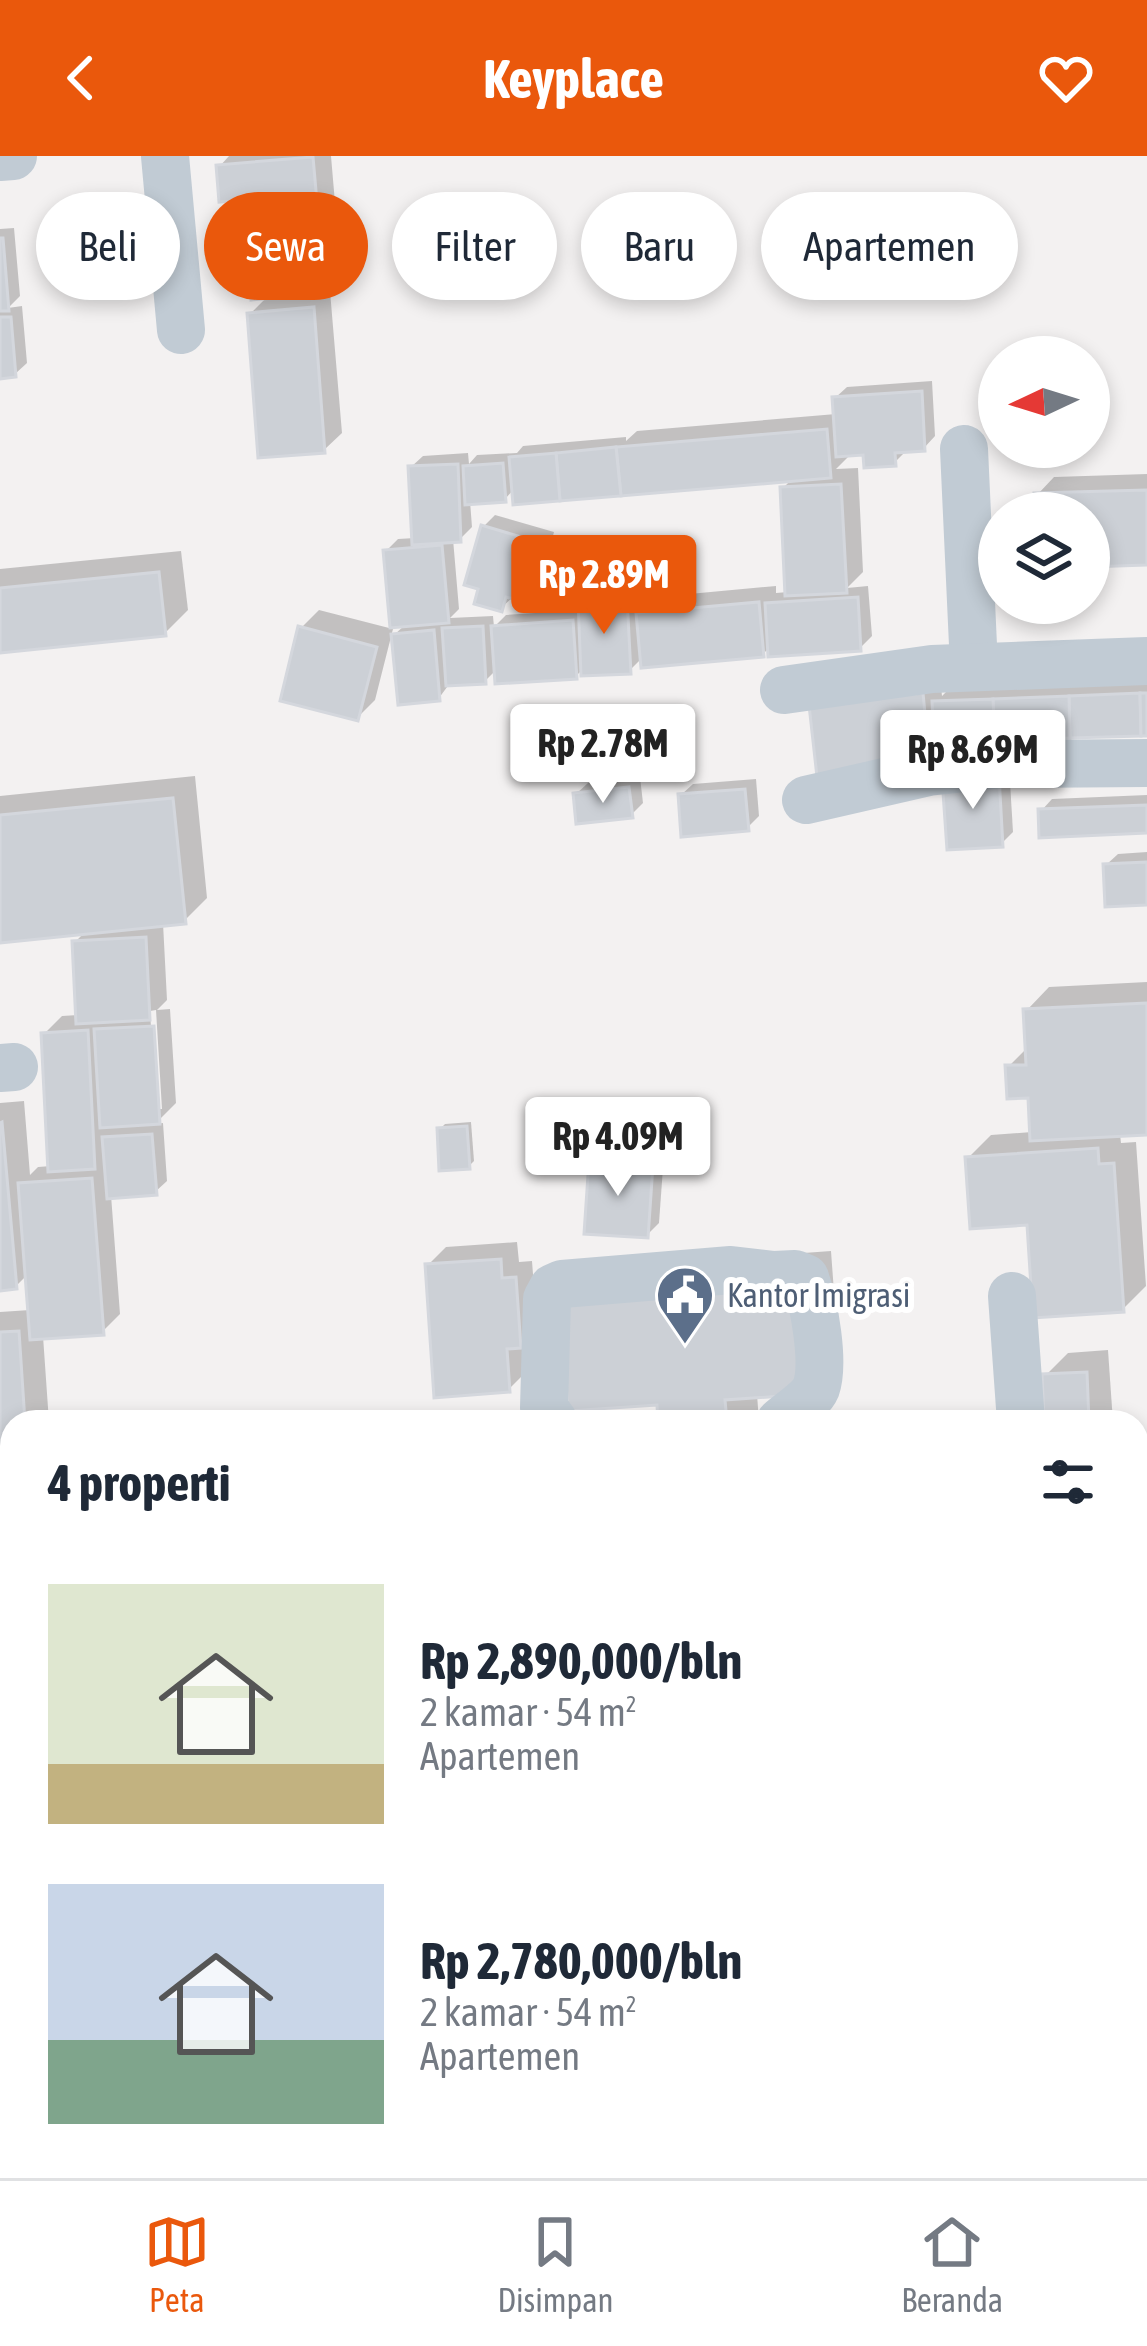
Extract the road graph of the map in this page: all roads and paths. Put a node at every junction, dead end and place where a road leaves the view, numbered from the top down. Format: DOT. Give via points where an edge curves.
graph roads {
  1 [pos="13,156"];
  2 [pos="165,156"];
  3 [pos="0,157"];
  4 [pos="181,330"];
  5 [pos="964,449"];
  6 [pos="1147,662"];
  7 [pos="974,668"];
  8 [pos="784,690"];
  9 [pos="1147,763"];
  10 [pos="806,800"];
  11 [pos="1012,1296"];
  12 [pos="545,1410"];
  13 [pos="795,1410"];
  14 [pos="1020,1410"];
  1 -- 3 [label="street"];
  2 -- 4 [label="street"];
  5 -- 7 [label="street"];
  6 -- 7 [label="street"];
  7 -- 8 [label="street"];
  9 -- 10 [label="street" via="928,772"];
  11 -- 14 [label="street"];
  12 -- 13 [label="street" via="553,1288 731,1270 805,1278 818,1328 817,1384"];
}
